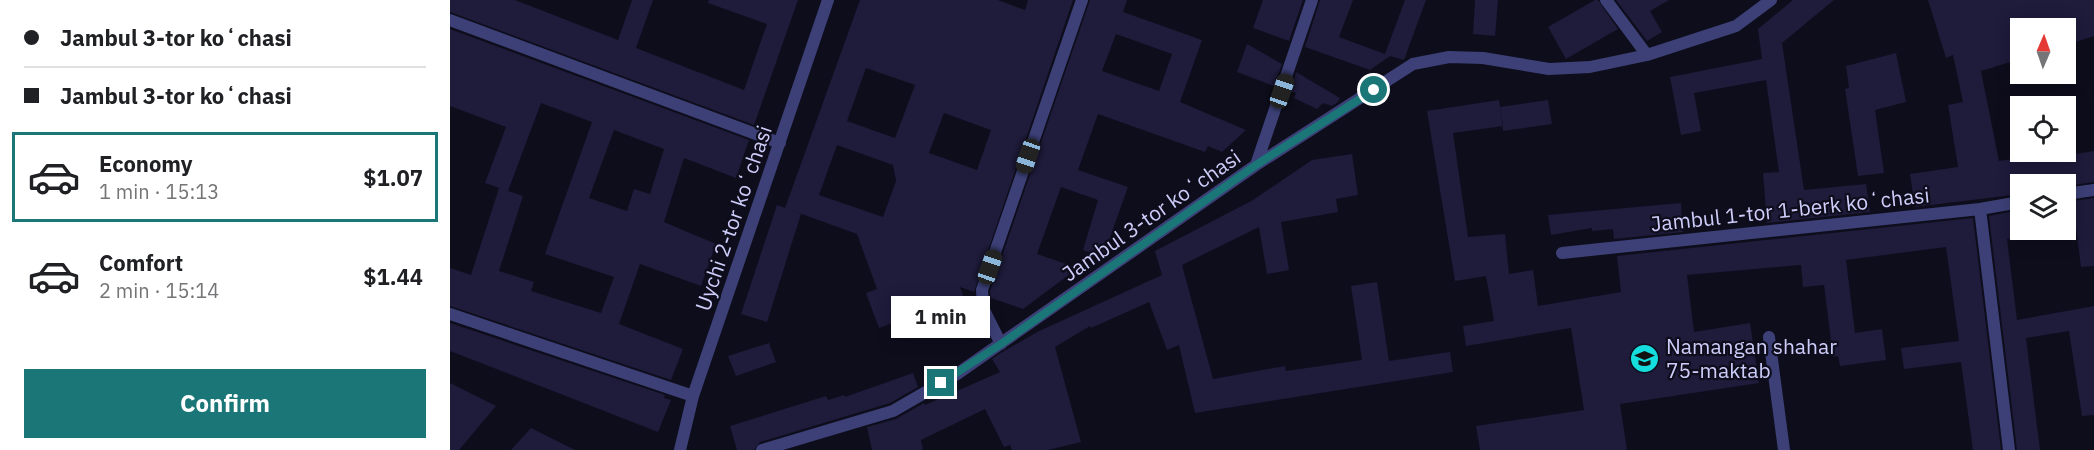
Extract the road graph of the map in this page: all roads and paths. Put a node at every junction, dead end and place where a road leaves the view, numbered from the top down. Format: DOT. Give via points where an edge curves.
graph roads {
  1 [pos="828,0"];
  2 [pos="1082,0"];
  3 [pos="1312,0"];
  4 [pos="1606,0"];
  5 [pos="1771,0"];
  6 [pos="450,20"];
  7 [pos="1647,55"];
  8 [pos="780,142"];
  9 [pos="1256,165"];
  10 [pos="2094,190"];
  11 [pos="2076,193"];
  12 [pos="2010,204"];
  13 [pos="1980,209"];
  14 [pos="1562,253"];
  15 [pos="450,314"];
  16 [pos="1769,337"];
  17 [pos="1001,344"];
  18 [pos="693,396"];
  19 [pos="680,450"];
  20 [pos="762,450"];
  21 [pos="1784,450"];
  22 [pos="2009,450"];
  1 -- 8 [label="street, Uychi 2-tor koʻchasi"];
  2 -- 17 [label="street" via="982,290 983,308"];
  3 -- 9 [label="street"];
  4 -- 7 [label="street"];
  5 -- 7 [label="street, Jambul 3-tor koʻchasi" via="1736,26"];
  6 -- 8 [label="street"];
  7 -- 9 [label="street, Jambul 3-tor koʻchasi" via="1571,70 1483,58 1449,57 1413,64"];
  8 -- 18 [label="street, Uychi 2-tor koʻchasi"];
  9 -- 17 [label="street, Jambul 3-tor koʻchasi"];
  10 -- 11 [label="street"];
  12 -- 13 [label="street, Jambul 1-tor 1-berk koʻchasi"];
  13 -- 14 [label="street, Jambul 1-tor 1-berk koʻchasi"];
  13 -- 22 [label="street"];
  15 -- 18 [label="street"];
  16 -- 21 [label="street"];
  17 -- 20 [label="street, Jambul 3-tor koʻchasi" via="893,411"];
  18 -- 19 [label="street, Uychi 2-tor koʻchasi"];
}
